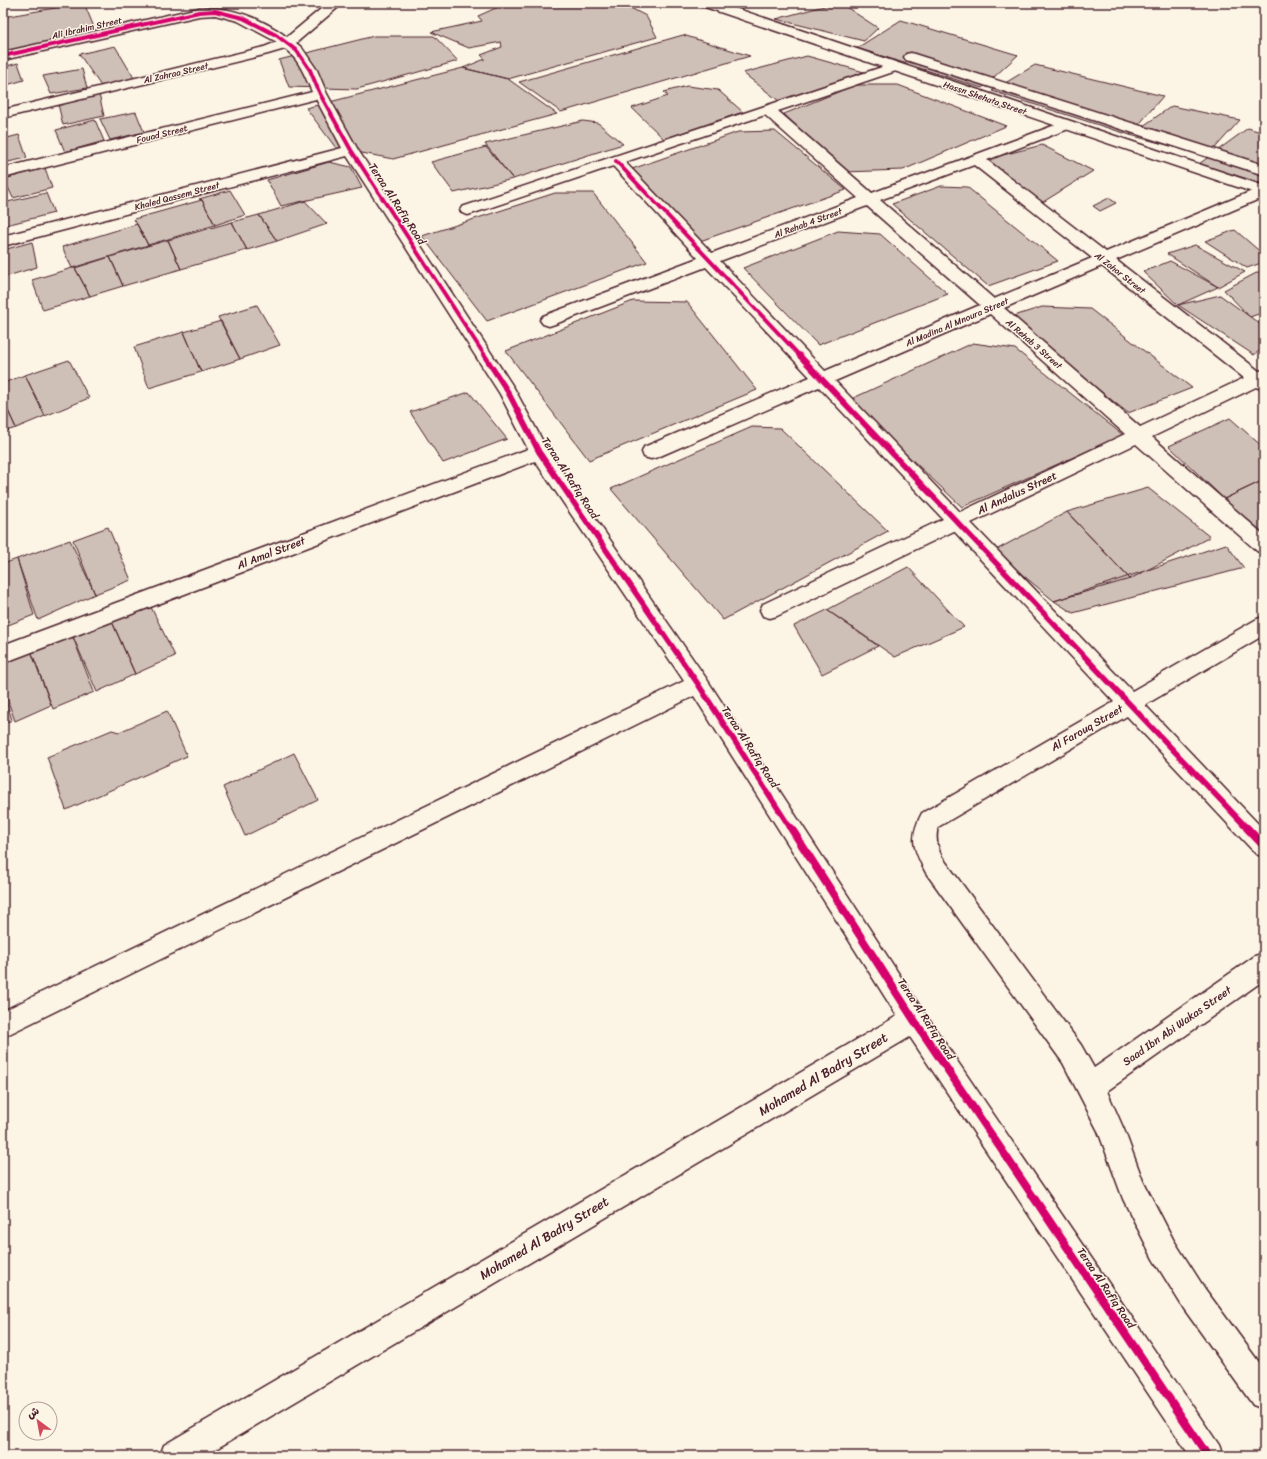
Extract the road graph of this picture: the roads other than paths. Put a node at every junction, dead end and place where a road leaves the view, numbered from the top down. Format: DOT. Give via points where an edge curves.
graph roads {
  1 [pos="336,3"];
  2 [pos="707,3"];
  3 [pos="746,3"];
  4 [pos="812,24"];
  5 [pos="288,43"];
  6 [pos="3,56"];
  7 [pos="896,60"];
  8 [pos="320,94"];
  9 [pos="768,110"];
  10 [pos="3,114"];
  11 [pos="1066,126"];
  12 [pos="350,150"];
  13 [pos="977,160"];
  14 [pos="616,161"];
  15 [pos="1264,170"];
  16 [pos="3,173"];
  17 [pos="1264,190"];
  18 [pos="870,200"];
  19 [pos="468,210"];
  20 [pos="3,241"];
  21 [pos="1103,259"];
  22 [pos="709,260"];
  23 [pos="992,307"];
  24 [pos="549,320"];
  25 [pos="822,379"];
  26 [pos="1262,380"];
  27 [pos="1138,435"];
  28 [pos="539,452"];
  29 [pos="651,452"];
  30 [pos="957,522"];
  31 [pos="1264,546"];
  32 [pos="770,610"];
  33 [pos="1264,625"];
  34 [pos="3,654"];
  35 [pos="698,684"];
  36 [pos="1129,704"];
  37 [pos="1264,846"];
  38 [pos="1264,965"];
  39 [pos="914,1020"];
  40 [pos="3,1024"];
  41 [pos="1091,1086"];
  42 [pos="1264,1394"];
  43 [pos="175,1456"];
  44 [pos="1208,1456"];
  1 -- 5 [label="street, Al Zahraa Street"];
  2 -- 7 [label="street, Hassn Shehata Street"];
  3 -- 4 [label="street"];
  5 -- 6 [label="street, Ali Ibrahim Street" via="243,18 215,11 199,12"];
  5 -- 8 [label="street, Teraa Al Rafiq Road" via="298,51 310,70"];
  5 -- 10 [label="street, Al Zahraa Street" via="252,55"];
  7 -- 9 [label="street"];
  7 -- 11 [label="street, Hassn Shehata Street"];
  7 -- 15 [label="street, Hassn Shehata Street"];
  8 -- 12 [label="street, Teraa Al Rafiq Road"];
  8 -- 16 [label="street, Fouad Street"];
  9 -- 14 [label="street"];
  9 -- 18 [label="street, Al Rehab 3 Street"];
  11 -- 13 [label="street, Al Rehab 4 Street"];
  11 -- 17 [label="street, Hassn Shehata Street"];
  12 -- 20 [label="street, Khaled Qassem Street"];
  12 -- 28 [label="street, Teraa Al Rafiq Road" via="508,392"];
  13 -- 18 [label="street, Al Rehab 4 Street"];
  13 -- 21 [label="street, Al Zohor Street"];
  14 -- 19 [label="street"];
  14 -- 22 [label="street"];
  17 -- 21 [label="street, Al Madina Al Mnoura Street"];
  18 -- 22 [label="street, Al Rehab 4 Street"];
  18 -- 23 [label="street, Al Rehab 3 Street"];
  21 -- 23 [label="street, Al Madina Al Mnoura Street"];
  21 -- 26 [label="street, Al Zohor Street"];
  22 -- 24 [label="street, Al Rehab 4 Street"];
  22 -- 25 [label="street"];
  23 -- 25 [label="street, Al Madina Al Mnoura Street"];
  23 -- 27 [label="street, Al Rehab 3 Street"];
  25 -- 29 [label="street, Al Madina Al Mnoura Street"];
  25 -- 30 [label="street"];
  26 -- 27 [label="street, Al Andalus Street"];
  27 -- 30 [label="street, Al Andalus Street"];
  27 -- 31 [label="street, Al Rehab 3 Street"];
  28 -- 34 [label="street, Al Amal Street"];
  28 -- 35 [label="street, Teraa Al Rafiq Road"];
  30 -- 32 [label="street, Al Andalus Street"];
  30 -- 36 [label="street"];
  33 -- 36 [label="street, Al Farouq Street"];
  35 -- 39 [label="street, Teraa Al Rafiq Road"];
  35 -- 40 [label="street"];
  36 -- 37 [label="street"];
  36 -- 41 [label="street, Al Farouq Street" via="930,820 925,829 924,841 934,865 1072,1054"];
  38 -- 41 [label="street, Saad Ibn Abi Wakas Street"];
  39 -- 43 [label="street, Mohamed Al Badry Street"];
  39 -- 44 [label="street, Teraa Al Rafiq Road"];
  41 -- 42 [label="street" via="1112,1132 1136,1197 1153,1231 1201,1308"];
}
